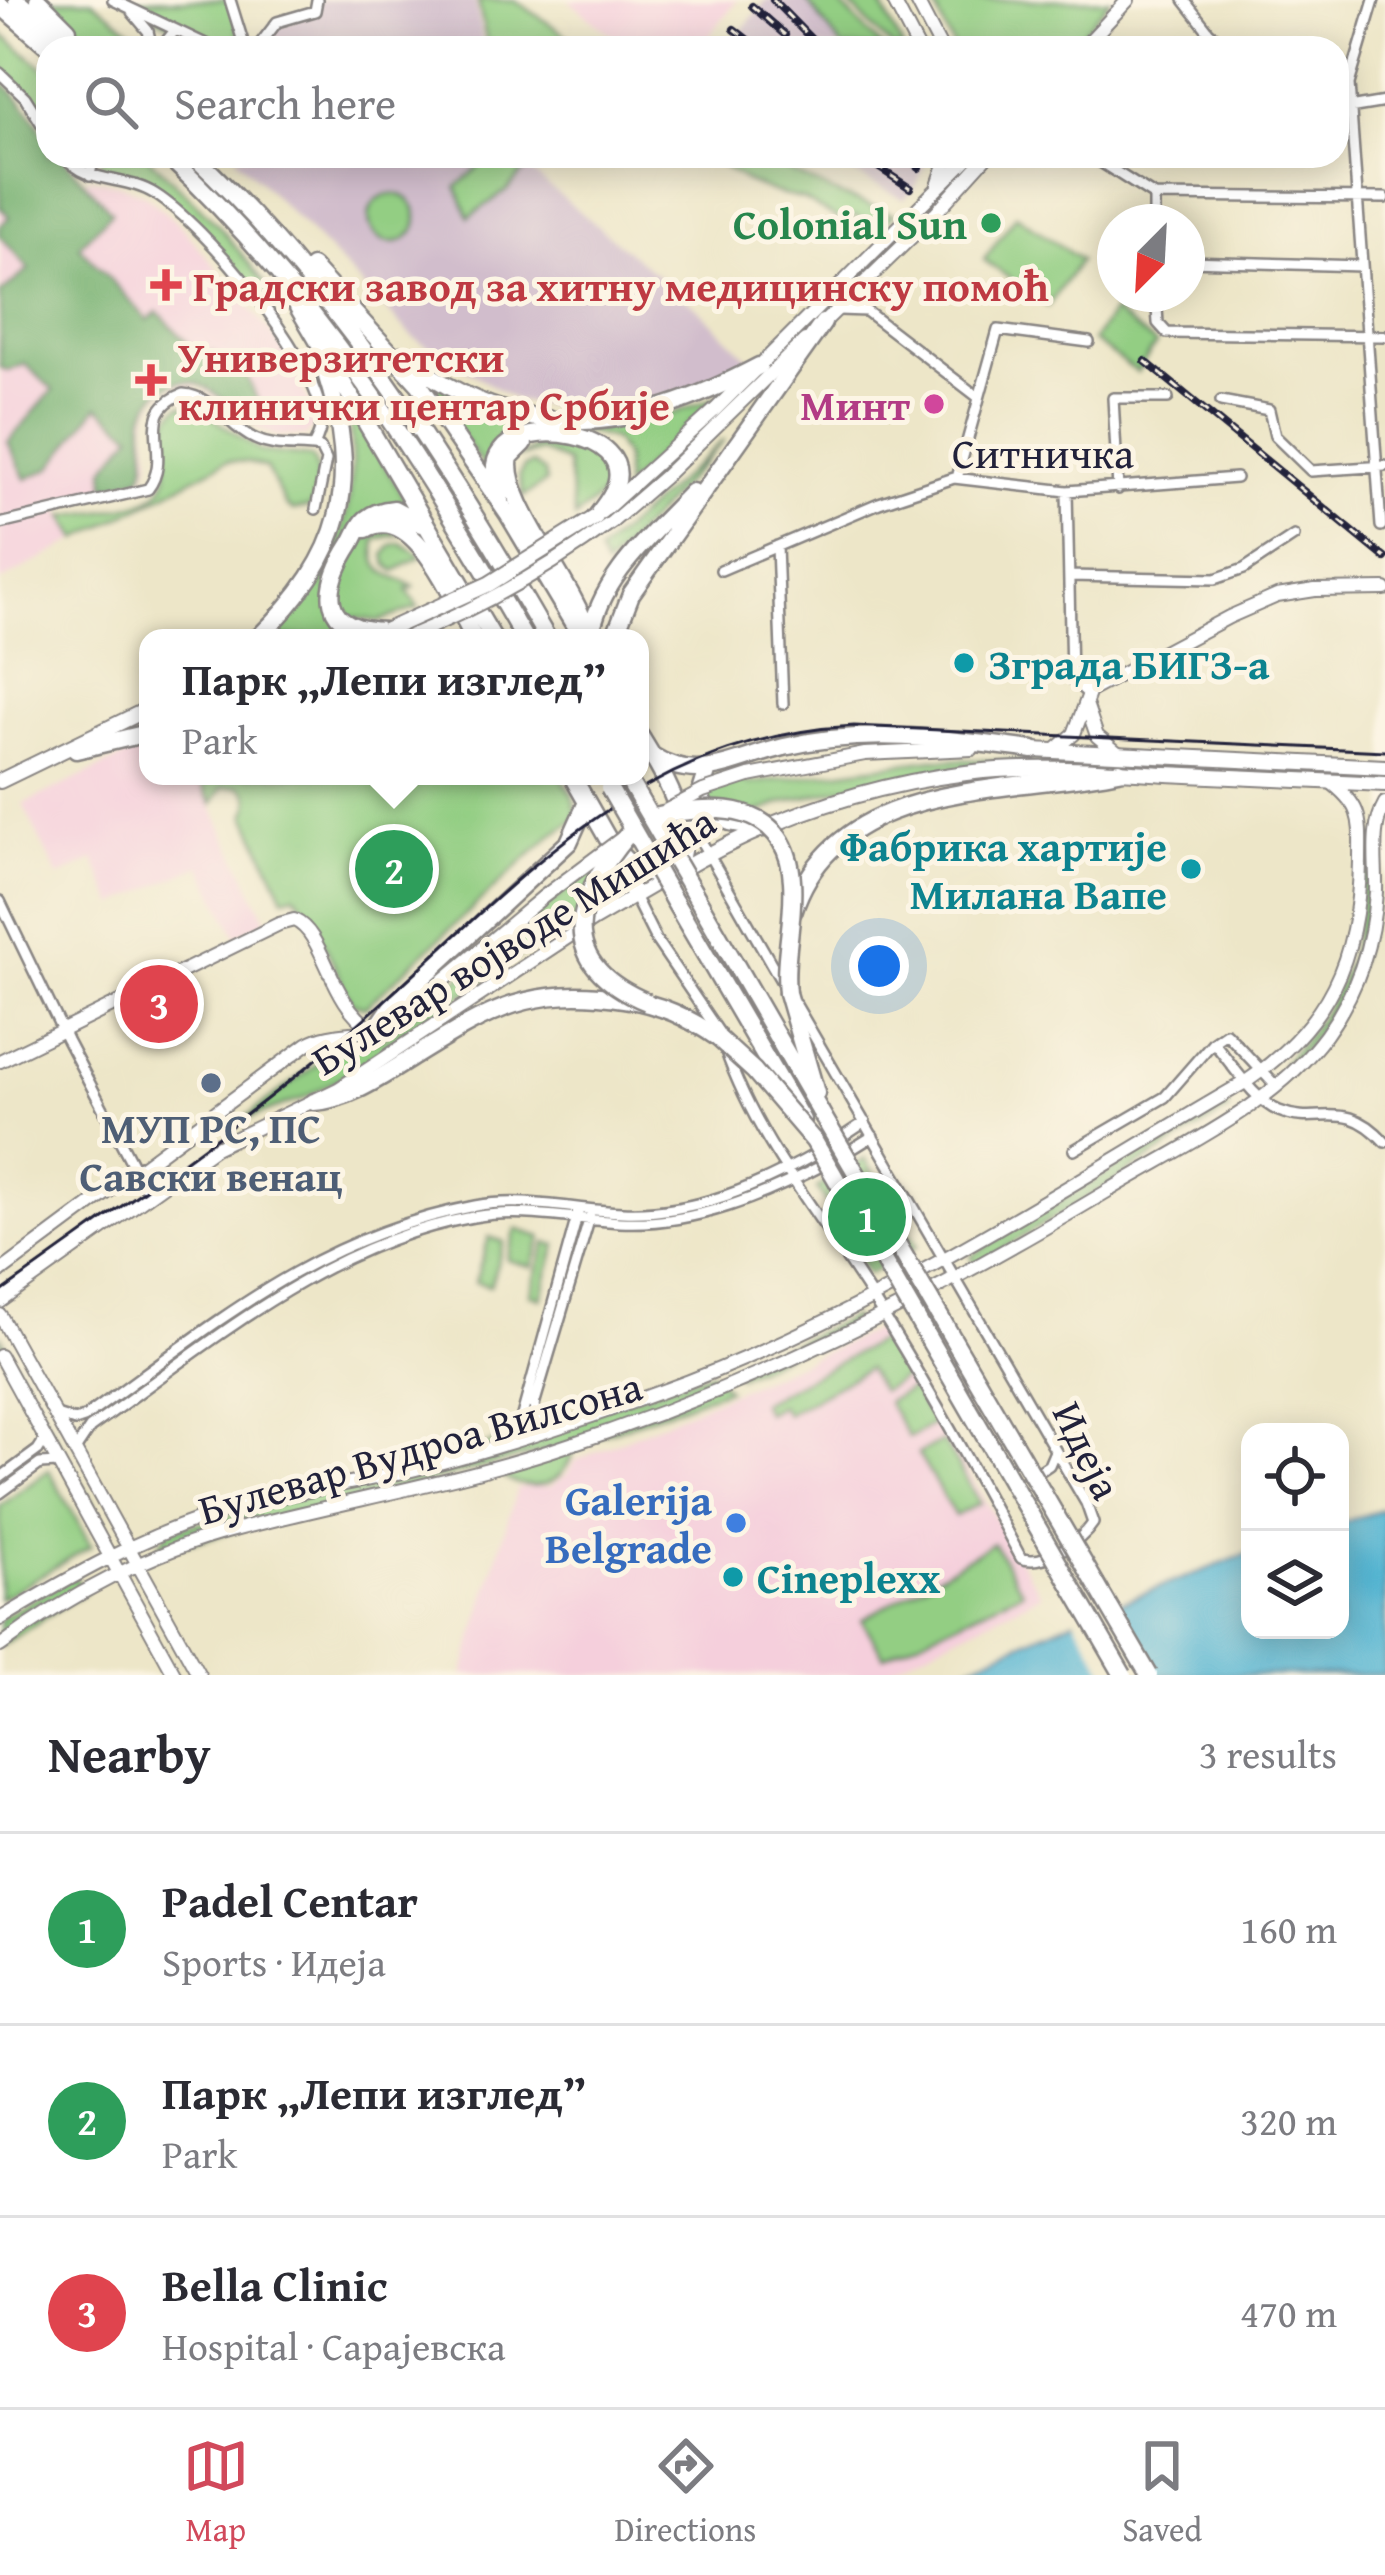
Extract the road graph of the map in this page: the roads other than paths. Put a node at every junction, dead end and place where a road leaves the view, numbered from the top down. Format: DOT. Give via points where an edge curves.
graph roads {
  1 [pos="17,0"];
  2 [pos="38,0"];
  3 [pos="230,0"];
  4 [pos="317,0"];
  5 [pos="893,0"];
  6 [pos="1128,0"];
  7 [pos="1184,0"];
  8 [pos="1374,0"];
  9 [pos="118,3"];
  10 [pos="0,5"];
  11 [pos="920,5"];
  12 [pos="0,22"];
  13 [pos="175,30"];
  14 [pos="60,36"];
  15 [pos="73,36"];
  16 [pos="149,36"];
  17 [pos="170,36"];
  18 [pos="180,36"];
  19 [pos="241,36"];
  20 [pos="267,36"];
  21 [pos="912,36"];
  22 [pos="935,36"];
  23 [pos="1094,36"];
  24 [pos="1214,36"];
  25 [pos="36,40"];
  26 [pos="36,44"];
  27 [pos="0,73"];
  28 [pos="1385,102"];
  29 [pos="1349,108"];
  30 [pos="1352,108"];
  31 [pos="36,115"];
  32 [pos="78,168"];
  33 [pos="83,168"];
  34 [pos="88,168"];
  35 [pos="180,168"];
  36 [pos="207,168"];
  37 [pos="944,168"];
  38 [pos="958,168"];
  39 [pos="975,168"];
  40 [pos="1110,168"];
  41 [pos="85,174"];
  42 [pos="224,184"];
  43 [pos="935,191"];
  44 [pos="1154,196"];
  45 [pos="1385,198"];
  46 [pos="1360,199"];
  47 [pos="1154,204"];
  48 [pos="1205,262"];
  49 [pos="1362,266"];
  50 [pos="277,269"];
  51 [pos="866,281"];
  52 [pos="866,311"];
  53 [pos="1159,312"];
  54 [pos="830,316"];
  55 [pos="371,332"];
  56 [pos="314,335"];
  57 [pos="1367,336"];
  58 [pos="1385,336"];
  59 [pos="1089,342"];
  60 [pos="759,366"];
  61 [pos="978,397"];
  62 [pos="1168,398"];
  63 [pos="1221,401"];
  64 [pos="737,443"];
  65 [pos="313,447"];
  66 [pos="1380,468"];
  67 [pos="957,478"];
  68 [pos="1236,478"];
  69 [pos="1118,489"];
  70 [pos="1067,491"];
  71 [pos="513,507"];
  72 [pos="316,509"];
  73 [pos="604,519"];
  74 [pos="0,524"];
  75 [pos="1381,526"];
  76 [pos="431,532"];
  77 [pos="1294,536"];
  78 [pos="356,537"];
  79 [pos="777,546"];
  80 [pos="721,569"];
  81 [pos="1069,576"];
  82 [pos="1385,589"];
  83 [pos="266,629"];
  84 [pos="377,629"];
  85 [pos="389,629"];
  86 [pos="427,629"];
  87 [pos="469,629"];
  88 [pos="488,629"];
  89 [pos="519,629"];
  90 [pos="542,629"];
  91 [pos="584,629"];
  92 [pos="591,629"];
  93 [pos="617,629"];
  94 [pos="1086,699"];
  95 [pos="783,704"];
  96 [pos="139,720"];
  97 [pos="139,721"];
  98 [pos="76,750"];
  99 [pos="1034,750"];
  100 [pos="1054,751"];
  101 [pos="649,752"];
  102 [pos="56,755"];
  103 [pos="651,755"];
  104 [pos="1119,763"];
  105 [pos="1385,767"];
  106 [pos="708,769"];
  107 [pos="1330,781"];
  108 [pos="0,782"];
  109 [pos="1385,784"];
  110 [pos="577,785"];
  111 [pos="607,785"];
  112 [pos="631,785"];
  113 [pos="670,789"];
  114 [pos="587,802"];
  115 [pos="1385,803"];
  116 [pos="654,817"];
  117 [pos="764,828"];
  118 [pos="628,834"];
  119 [pos="609,841"];
  120 [pos="708,854"];
  121 [pos="674,874"];
  122 [pos="634,896"];
  123 [pos="0,901"];
  124 [pos="790,923"];
  125 [pos="647,1002"];
  126 [pos="62,1031"];
  127 [pos="375,1031"];
  128 [pos="1213,1042"];
  129 [pos="0,1061"];
  130 [pos="1262,1071"];
  131 [pos="1247,1081"];
  132 [pos="1276,1086"];
  133 [pos="1261,1096"];
  134 [pos="314,1102"];
  135 [pos="820,1111"];
  136 [pos="865,1122"];
  137 [pos="872,1136"];
  138 [pos="814,1141"];
  139 [pos="1385,1142"];
  140 [pos="1074,1150"];
  141 [pos="785,1169"];
  142 [pos="134,1172"];
  143 [pos="791,1180"];
  144 [pos="148,1194"];
  145 [pos="585,1214"];
  146 [pos="944,1259"];
  147 [pos="0,1272"];
  148 [pos="957,1280"];
  149 [pos="873,1298"];
  150 [pos="0,1302"];
  151 [pos="0,1315"];
  152 [pos="884,1318"];
  153 [pos="2,1362"];
  154 [pos="59,1416"];
  155 [pos="565,1425"];
  156 [pos="45,1439"];
  157 [pos="515,1441"];
  158 [pos="76,1449"];
  159 [pos="1055,1450"];
  160 [pos="58,1462"];
  161 [pos="0,1478"];
  162 [pos="0,1493"];
  163 [pos="989,1500"];
  164 [pos="131,1548"];
  165 [pos="110,1558"];
  166 [pos="141,1566"];
  167 [pos="120,1576"];
  168 [pos="0,1619"];
  169 [pos="0,1646"];
  170 [pos="175,1675"];
  171 [pos="199,1675"];
  172 [pos="1123,1675"];
  173 [pos="1149,1675"];
  1 -- 14 [label="highway"];
  2 -- 15 [label="highway"];
  3 -- 19 [label="street"];
  4 -- 20 [label="street" via="309,15 278,22"];
  5 -- 21 [label="main road"];
  6 -- 23 [label="main road"];
  7 -- 24 [label="street"];
  8 -- 30 [label="street" via="1351,71"];
  9 -- 13 [label="street"];
  9 -- 16 [label="street"];
  10 -- 25 [label="highway"];
  11 -- 22 [label="main road"];
  12 -- 26 [label="highway"];
  13 -- 17 [label="street"];
  13 -- 18 [label="street"];
  27 -- 31 [label="street"];
  28 -- 30 [label="street"];
  29 -- 30 [label="street"];
  30 -- 46 [label="street"];
  32 -- 41 [label="street"];
  33 -- 41 [label="street"];
  34 -- 41 [label="street"];
  35 -- 50 [label="highway"];
  36 -- 42 [label="highway"];
  37 -- 43 [label="main road"];
  38 -- 43 [label="main road"];
  39 -- 51 [label="main road"];
  40 -- 44 [label="street"];
  41 -- 65 [label="street" via="160,197 265,308 318,402 322,426"];
  42 -- 55 [label="highway"];
  42 -- 90 [label="highway, bridge" via="350,329 435,449"];
  43 -- 60 [label="main road"];
  44 -- 46 [label="street"];
  44 -- 47 [label="street"];
  45 -- 46 [label="street"];
  46 -- 49 [label="street"];
  48 -- 49 [label="street"];
  49 -- 57 [label="street"];
  50 -- 56 [label="highway"];
  50 -- 89 [label="highway, bridge" via="388,413"];
  51 -- 52 [label="street"];
  51 -- 54 [label="main road"];
  52 -- 54 [label="street"];
  52 -- 61 [label="street"];
  53 -- 57 [label="street" via="1162,331"];
  54 -- 64 [label="highway"];
  54 -- 73 [label="main road" via="664,477"];
  55 -- 60 [label="highway" via="469,394 564,421 661,411"];
  55 -- 71 [label="highway"];
  56 -- 76 [label="highway"];
  56 -- 83 [label="highway" via="341,428 341,500 314,576"];
  57 -- 58 [label="street"];
  57 -- 66 [label="street"];
  59 -- 61 [label="street" via="998,330"];
  60 -- 73 [label="main road"];
  61 -- 67 [label="street"];
  62 -- 69 [label="street" via="1113,398"];
  63 -- 66 [label="street" via="1269,410 1275,436 1304,467"];
  64 -- 92 [label="highway" via="633,554"];
  64 -- 93 [label="highway" via="631,594"];
  65 -- 72 [label="street" via="326,460"];
  65 -- 74 [label="street" via="254,439 205,400 184,394 157,416 160,466 148,490"];
  66 -- 75 [label="street"];
  67 -- 70 [label="street, Ситничка"];
  67 -- 79 [label="street, Ситничка"];
  68 -- 69 [label="street, Ситничка"];
  69 -- 70 [label="street, Ситничка"];
  70 -- 81 [label="street"];
  71 -- 73 [label="highway" via="513,452 535,436 571,434 610,455 617,480"];
  71 -- 91 [label="highway, bridge" via="573,595"];
  73 -- 85 [label="main road, bridge"];
  73 -- 86 [label="main road, bridge" via="533,575"];
  76 -- 78 [label="highway" via="394,509 368,518"];
  76 -- 88 [label="highway"];
  77 -- 81 [label="street" via="1215,579"];
  78 -- 84 [label="highway" via="332,579 331,602 347,622"];
  78 -- 87 [label="highway, bridge" via="373,524 394,523 415,538"];
  79 -- 80 [label="street, Ситничка"];
  79 -- 95 [label="street"];
  81 -- 94 [label="street" via="1071,678"];
  82 -- 94 [label="main road" via="1277,596"];
  94 -- 100 [label="main road" via="1074,734"];
  94 -- 104 [label="main road" via="1096,736"];
  96 -- 102 [label="main road"];
  97 -- 98 [label="highway"];
  98 -- 102 [label="main road"];
  99 -- 100 [label="main road, Булевар војводе Мишића"];
  99 -- 106 [label="highway" via="868,735 787,746"];
  99 -- 116 [label="main road, Булевар војводе Мишића, bridge" via="901,751 789,766 704,791"];
  100 -- 104 [label="main road, Булевар војводе Мишића"];
  101 -- 103 [label="highway"];
  102 -- 108 [label="main road"];
  103 -- 106 [label="highway" via="682,770"];
  103 -- 113 [label="highway"];
  104 -- 105 [label="main road, Булевар војводе Мишића"];
  104 -- 107 [label="main road, Булевар војводе Мишића"];
  104 -- 117 [label="main road, Булевар војводе Мишића" via="879,788"];
  104 -- 124 [label="highway" via="884,815 845,836 808,879"];
  106 -- 117 [label="highway" via="700,788 706,811"];
  107 -- 109 [label="main road, Булевар војводе Мишића"];
  107 -- 130 [label="main road, Булевар Вудроа Вилсона" via="1359,818 1353,938 1320,1011"];
  110 -- 114 [label="highway"];
  111 -- 138 [label="highway, bridge"];
  112 -- 135 [label="highway, bridge"];
  113 -- 120 [label="street, Идеја"];
  113 -- 121 [label="highway" via="684,839"];
  114 -- 119 [label="highway"];
  114 -- 127 [label="highway" via="568,842"];
  115 -- 132 [label="main road, Булевар Вудроа Вилсона" via="1364,962 1326,1035"];
  116 -- 118 [label="main road, Булевар војводе Мишића, bridge"];
  116 -- 124 [label="highway, bridge" via="721,808 763,823 790,869"];
  117 -- 120 [label="main road, Булевар војводе Мишића"];
  118 -- 125 [label="highway, bridge" via="593,877 582,925 598,970"];
  118 -- 127 [label="main road, Булевар војводе Мишића, bridge"];
  119 -- 121 [label="highway" via="643,874"];
  119 -- 122 [label="highway"];
  120 -- 121 [label="main road, Булевар војводе Мишића"];
  120 -- 136 [label="street, Идеја"];
  121 -- 122 [label="main road, Булевар војводе Мишића"];
  122 -- 134 [label="main road, Булевар војводе Мишића"];
  122 -- 141 [label="street, Идеја" via="719,1032 745,1100"];
  123 -- 126 [label="street"];
  124 -- 135 [label="highway, bridge" via="790,1009"];
  125 -- 134 [label="highway" via="553,994 508,1005 353,1091"];
  125 -- 138 [label="highway, bridge" via="718,1038"];
  126 -- 127 [label="main road" via="294,920 310,932 346,1008"];
  126 -- 129 [label="main road"];
  126 -- 142 [label="street"];
  127 -- 142 [label="main road" via="331,1033 307,1044"];
  128 -- 130 [label="street" via="1226,1033"];
  128 -- 131 [label="street"];
  128 -- 140 [label="street" via="1166,1097"];
  130 -- 131 [label="main road, Булевар Вудроа Вилсона"];
  130 -- 132 [label="street"];
  131 -- 133 [label="street"];
  131 -- 146 [label="main road, Булевар Вудроа Вилсона"];
  132 -- 133 [label="main road, Булевар Вудроа Вилсона"];
  133 -- 139 [label="street" via="1287,1113 1343,1114"];
  133 -- 148 [label="main road, Булевар Вудроа Вилсона"];
  134 -- 144 [label="main road, Булевар војводе Мишића" via="233,1137"];
  135 -- 173 [label="highway, bridge"];
  136 -- 137 [label="street, Идеја"];
  136 -- 141 [label="street"];
  137 -- 143 [label="street"];
  137 -- 146 [label="street, Идеја"];
  138 -- 172 [label="highway, bridge"];
  141 -- 143 [label="street, Идеја"];
  141 -- 145 [label="street" via="681,1208"];
  142 -- 144 [label="street"];
  142 -- 147 [label="main road"];
  143 -- 145 [label="street" via="686,1218 626,1222"];
  143 -- 149 [label="street, Идеја"];
  144 -- 150 [label="main road, Булевар војводе Мишића"];
  145 -- 154 [label="street" via="478,1206 351,1242 269,1286 84,1418"];
  145 -- 155 [label="street" via="534,1406 537,1420"];
  145 -- 157 [label="street"];
  145 -- 158 [label="street" via="444,1222 337,1261 90,1428"];
  146 -- 148 [label="street, Идеја"];
  146 -- 149 [label="main road, Булевар Вудроа Вилсона"];
  148 -- 152 [label="main road, Булевар Вудроа Вилсона"];
  148 -- 159 [label="street, Идеја"];
  149 -- 152 [label="street, Идеја"];
  149 -- 155 [label="main road, Булевар Вудроа Вилсона" via="711,1372"];
  151 -- 154 [label="main road"];
  152 -- 163 [label="street, Идеја"];
  152 -- 166 [label="main road, Булевар Вудроа Вилсона" via="578,1443 232,1530"];
  153 -- 156 [label="main road"];
  154 -- 158 [label="main road"];
  155 -- 157 [label="main road, Булевар Вудроа Вилсона"];
  156 -- 160 [label="main road"];
  156 -- 161 [label="street"];
  157 -- 164 [label="main road, Булевар Вудроа Вилсона" via="224,1510"];
  158 -- 164 [label="main road"];
  159 -- 163 [label="street" via="1045,1470"];
  159 -- 163 [label="street, Идеја" via="1093,1518 1085,1534 1028,1562"];
  160 -- 162 [label="street" via="40,1464"];
  160 -- 165 [label="main road"];
  164 -- 165 [label="main road, Булевар Вудроа Вилсона"];
  164 -- 166 [label="main road"];
  165 -- 167 [label="main road"];
  165 -- 168 [label="main road, Булевар Вудроа Вилсона"];
  166 -- 167 [label="main road, Булевар Вудроа Вилсона"];
  166 -- 171 [label="main road"];
  167 -- 169 [label="main road, Булевар Вудроа Вилсона"];
  167 -- 170 [label="main road"];
}
